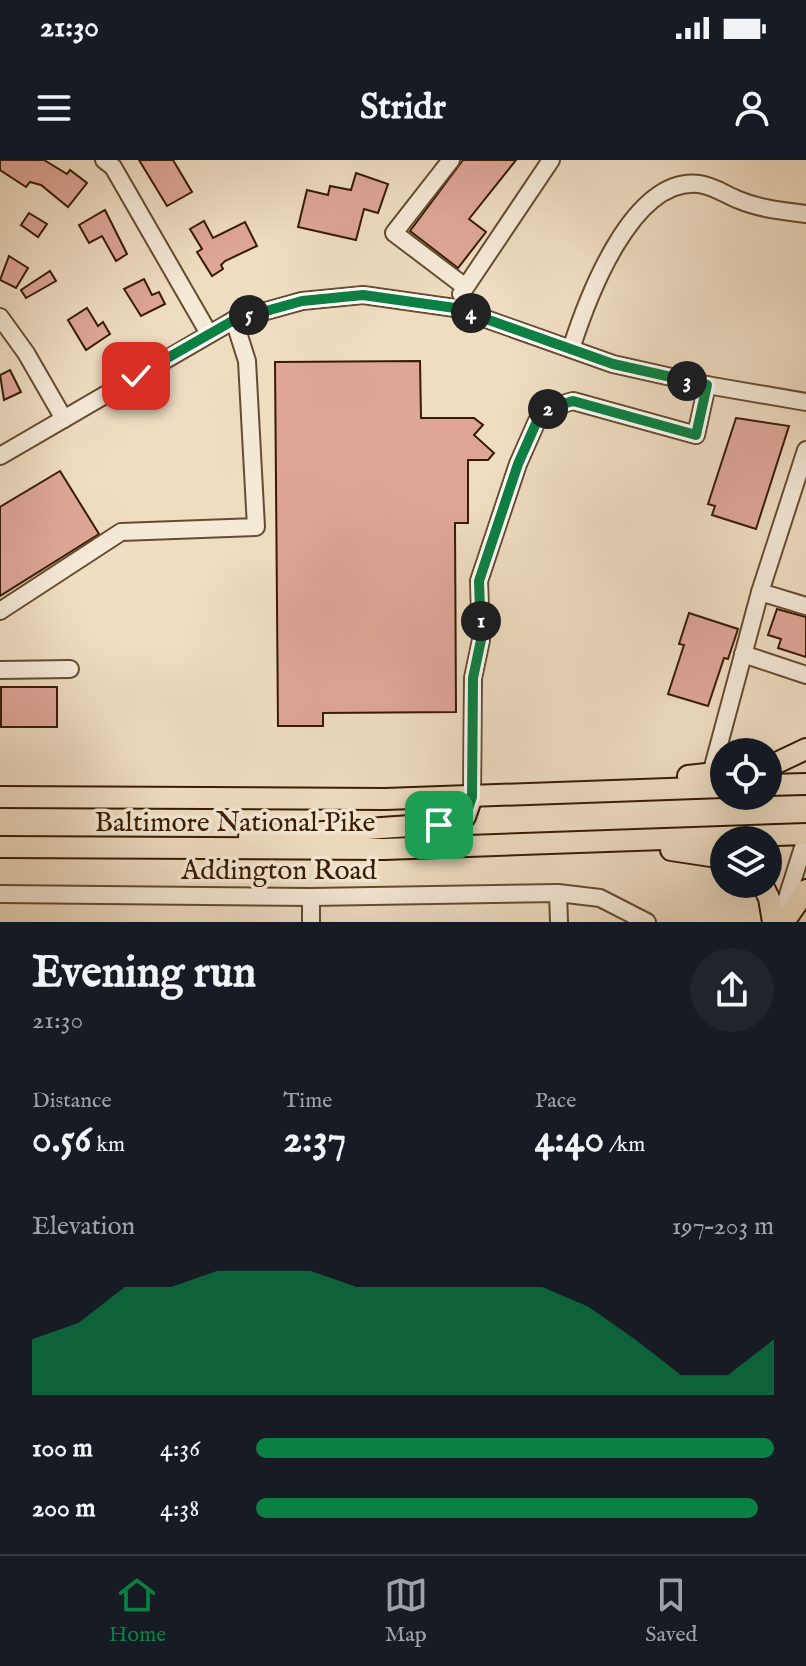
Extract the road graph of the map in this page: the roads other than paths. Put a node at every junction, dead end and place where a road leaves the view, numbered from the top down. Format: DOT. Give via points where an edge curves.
graph roads {
  1 [pos="104,160"];
  2 [pos="451,160"];
  3 [pos="551,160"];
  4 [pos="806,214"];
  5 [pos="464,286"];
  6 [pos="455,308"];
  7 [pos="0,317"];
  8 [pos="234,320"];
  9 [pos="208,332"];
  10 [pos="571,349"];
  11 [pos="707,385"];
  12 [pos="806,402"];
  13 [pos="64,419"];
  14 [pos="806,450"];
  15 [pos="0,456"];
  16 [pos="760,592"];
  17 [pos="806,606"];
  18 [pos="0,611"];
  19 [pos="743,654"];
  20 [pos="70,669"];
  21 [pos="0,670"];
  22 [pos="806,675"];
  23 [pos="727,738"];
  24 [pos="806,749"];
  25 [pos="782,760"];
  26 [pos="710,779"];
  27 [pos="806,784"];
  28 [pos="782,785"];
  29 [pos="0,797"];
  30 [pos="472,797"];
  31 [pos="806,836"];
  32 [pos="615,843"];
  33 [pos="0,847"];
  34 [pos="102,850"];
  35 [pos="710,856"];
  36 [pos="806,890"];
  37 [pos="558,893"];
  38 [pos="0,894"];
  39 [pos="311,897"];
  40 [pos="769,898"];
  41 [pos="311,922"];
  42 [pos="559,922"];
  43 [pos="647,922"];
  44 [pos="773,922"];
  45 [pos="782,922"];
  1 -- 9 [label="street" via="113,167"];
  2 -- 5 [label="street" via="394,233"];
  3 -- 5 [label="street"];
  4 -- 10 [label="street" via="741,201 697,184 666,191 642,208 619,243 584,310"];
  5 -- 6 [label="street"];
  6 -- 8 [label="street" via="363,295 302,301"];
  6 -- 10 [label="street"];
  7 -- 13 [label="street"];
  8 -- 9 [label="street"];
  8 -- 18 [label="street" via="247,361 256,527 121,532"];
  9 -- 13 [label="street"];
  10 -- 11 [label="street"];
  11 -- 12 [label="street"];
  11 -- 30 [label="street" via="696,435 573,401 549,408 537,421 479,581"];
  13 -- 15 [label="street"];
  14 -- 16 [label="street"];
  16 -- 17 [label="street"];
  16 -- 19 [label="street"];
  19 -- 22 [label="street"];
  19 -- 23 [label="street"];
  20 -- 21 [label="street"];
  24 -- 25 [label="main road"];
  26 -- 30 [label="main road, Baltimore National Pike"];
  27 -- 28 [label="main road"];
  29 -- 30 [label="main road, Baltimore National Pike"];
  30 -- 34 [label="main road" via="465,817 439,825"];
  31 -- 32 [label="main road, Baltimore National Pike"];
  31 -- 45 [label="street"];
  32 -- 34 [label="main road, Baltimore National Pike"];
  32 -- 35 [label="main road"];
  33 -- 34 [label="main road, Baltimore National Pike"];
  36 -- 45 [label="main road"];
  37 -- 39 [label="street, Addington Road"];
  37 -- 42 [label="street"];
  37 -- 43 [label="street, Addington Road" via="600,898"];
  38 -- 39 [label="street, Addington Road"];
  39 -- 41 [label="street"];
  40 -- 44 [label="main road"];
}
